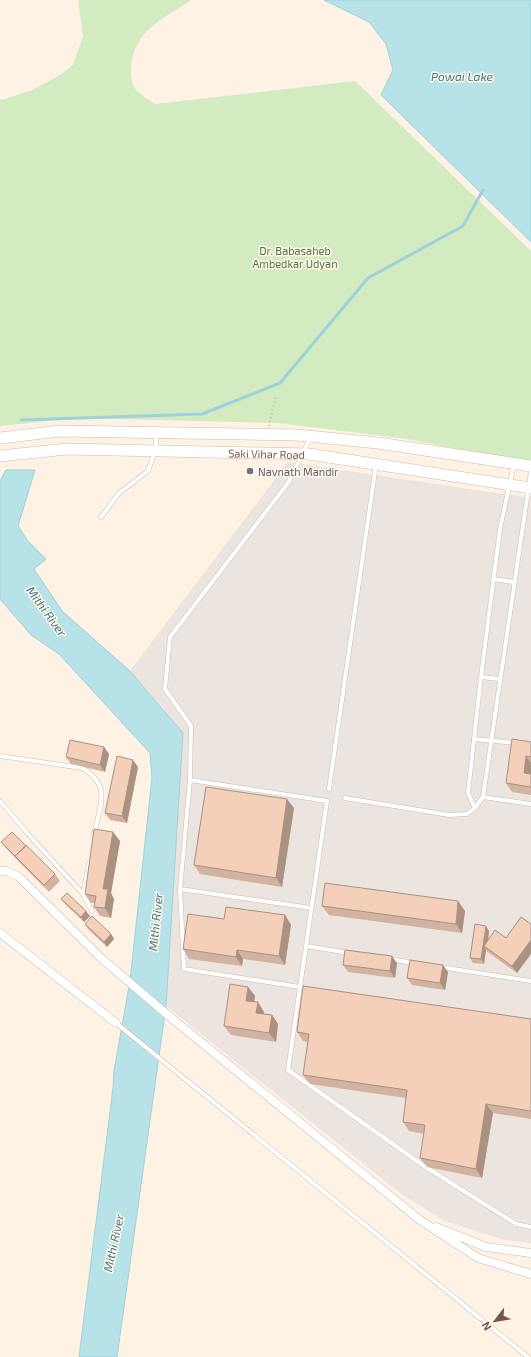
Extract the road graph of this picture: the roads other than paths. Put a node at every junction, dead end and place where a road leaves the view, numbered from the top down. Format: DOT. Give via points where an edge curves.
graph roads {
  1 [pos="98,432"];
  2 [pos="158,433"];
  3 [pos="16,436"];
  4 [pos="311,437"];
  5 [pos="0,438"];
  6 [pos="97,449"];
  7 [pos="155,451"];
  8 [pos="17,454"];
  9 [pos="303,454"];
  10 [pos="0,456"];
  11 [pos="514,464"];
  12 [pos="376,465"];
  13 [pos="531,466"];
  14 [pos="531,470"];
  15 [pos="510,485"];
  16 [pos="529,488"];
  17 [pos="101,517"];
  18 [pos="494,579"];
  19 [pos="514,582"];
  20 [pos="481,677"];
  21 [pos="500,678"];
  22 [pos="474,739"];
  23 [pos="490,740"];
  24 [pos="517,744"];
  25 [pos="0,756"];
  26 [pos="190,780"];
  27 [pos="329,789"];
  28 [pos="483,797"];
  29 [pos="345,798"];
  30 [pos="0,801"];
  31 [pos="531,804"];
  32 [pos="475,808"];
  33 [pos="93,841"];
  34 [pos="90,856"];
  35 [pos="0,871"];
  36 [pos="180,888"];
  37 [pos="83,894"];
  38 [pos="311,908"];
  39 [pos="92,911"];
  40 [pos="0,933"];
  41 [pos="306,946"];
  42 [pos="352,954"];
  43 [pos="383,958"];
  44 [pos="422,964"];
  45 [pos="438,966"];
  46 [pos="531,981"];
  47 [pos="300,987"];
  48 [pos="116,1023"];
  49 [pos="420,1220"];
  50 [pos="531,1227"];
  51 [pos="531,1253"];
  52 [pos="531,1274"];
  53 [pos="528,1357"];
  1 -- 2 [label="main road, Saki Vihar Road"];
  1 -- 3 [label="main road, Saki Vihar Road" via="60,431"];
  1 -- 6 [label="main road"];
  2 -- 4 [label="main road, Saki Vihar Road"];
  2 -- 7 [label="lane"];
  3 -- 5 [label="main road, Saki Vihar Road"];
  3 -- 8 [label="main road"];
  4 -- 9 [label="lane"];
  4 -- 11 [label="main road, Saki Vihar Road" via="378,443"];
  6 -- 7 [label="main road, Saki Vihar Road"];
  6 -- 8 [label="main road, Saki Vihar Road"];
  7 -- 9 [label="main road, Saki Vihar Road"];
  7 -- 17 [label="lane" via="148,471 119,493"];
  8 -- 10 [label="main road, Saki Vihar Road"];
  9 -- 12 [label="main road, Saki Vihar Road"];
  9 -- 26 [label="lane" via="288,483 170,637 165,690 191,726"];
  11 -- 13 [label="main road, Saki Vihar Road"];
  11 -- 15 [label="lane"];
  12 -- 15 [label="main road, Saki Vihar Road"];
  12 -- 27 [label="lane"];
  14 -- 16 [label="lane"];
  15 -- 16 [label="main road, Saki Vihar Road"];
  15 -- 18 [label="lane" via="500,530"];
  16 -- 19 [label="lane"];
  18 -- 19 [label="lane"];
  18 -- 20 [label="lane"];
  19 -- 21 [label="lane"];
  20 -- 21 [label="lane"];
  20 -- 22 [label="lane"];
  21 -- 23 [label="lane"];
  22 -- 23 [label="lane"];
  22 -- 32 [label="lane" via="468,794"];
  23 -- 24 [label="lane"];
  23 -- 28 [label="lane"];
  25 -- 33 [label="lane" via="82,768 94,774 102,791"];
  26 -- 36 [label="lane"];
  26 -- 38 [label="lane" via="327,801"];
  28 -- 31 [label="lane"];
  28 -- 32 [label="lane"];
  29 -- 32 [label="lane" via="449,815 467,814"];
  30 -- 37 [label="lane"];
  34 -- 37 [label="lane"];
  35 -- 49 [label="street" via="6,870 19,877 101,958 170,1018"];
  36 -- 38 [label="lane"];
  36 -- 47 [label="lane" via="184,969"];
  37 -- 39 [label="lane"];
  38 -- 41 [label="lane"];
  40 -- 48 [label="street"];
  41 -- 42 [label="lane"];
  41 -- 47 [label="lane"];
  43 -- 44 [label="lane"];
  45 -- 46 [label="lane"];
  47 -- 50 [label="lane" via="288,1070 424,1166 516,1224"];
  48 -- 53 [label="lane"];
  49 -- 51 [label="street" via="486,1247"];
  49 -- 52 [label="street" via="478,1258"];
}
